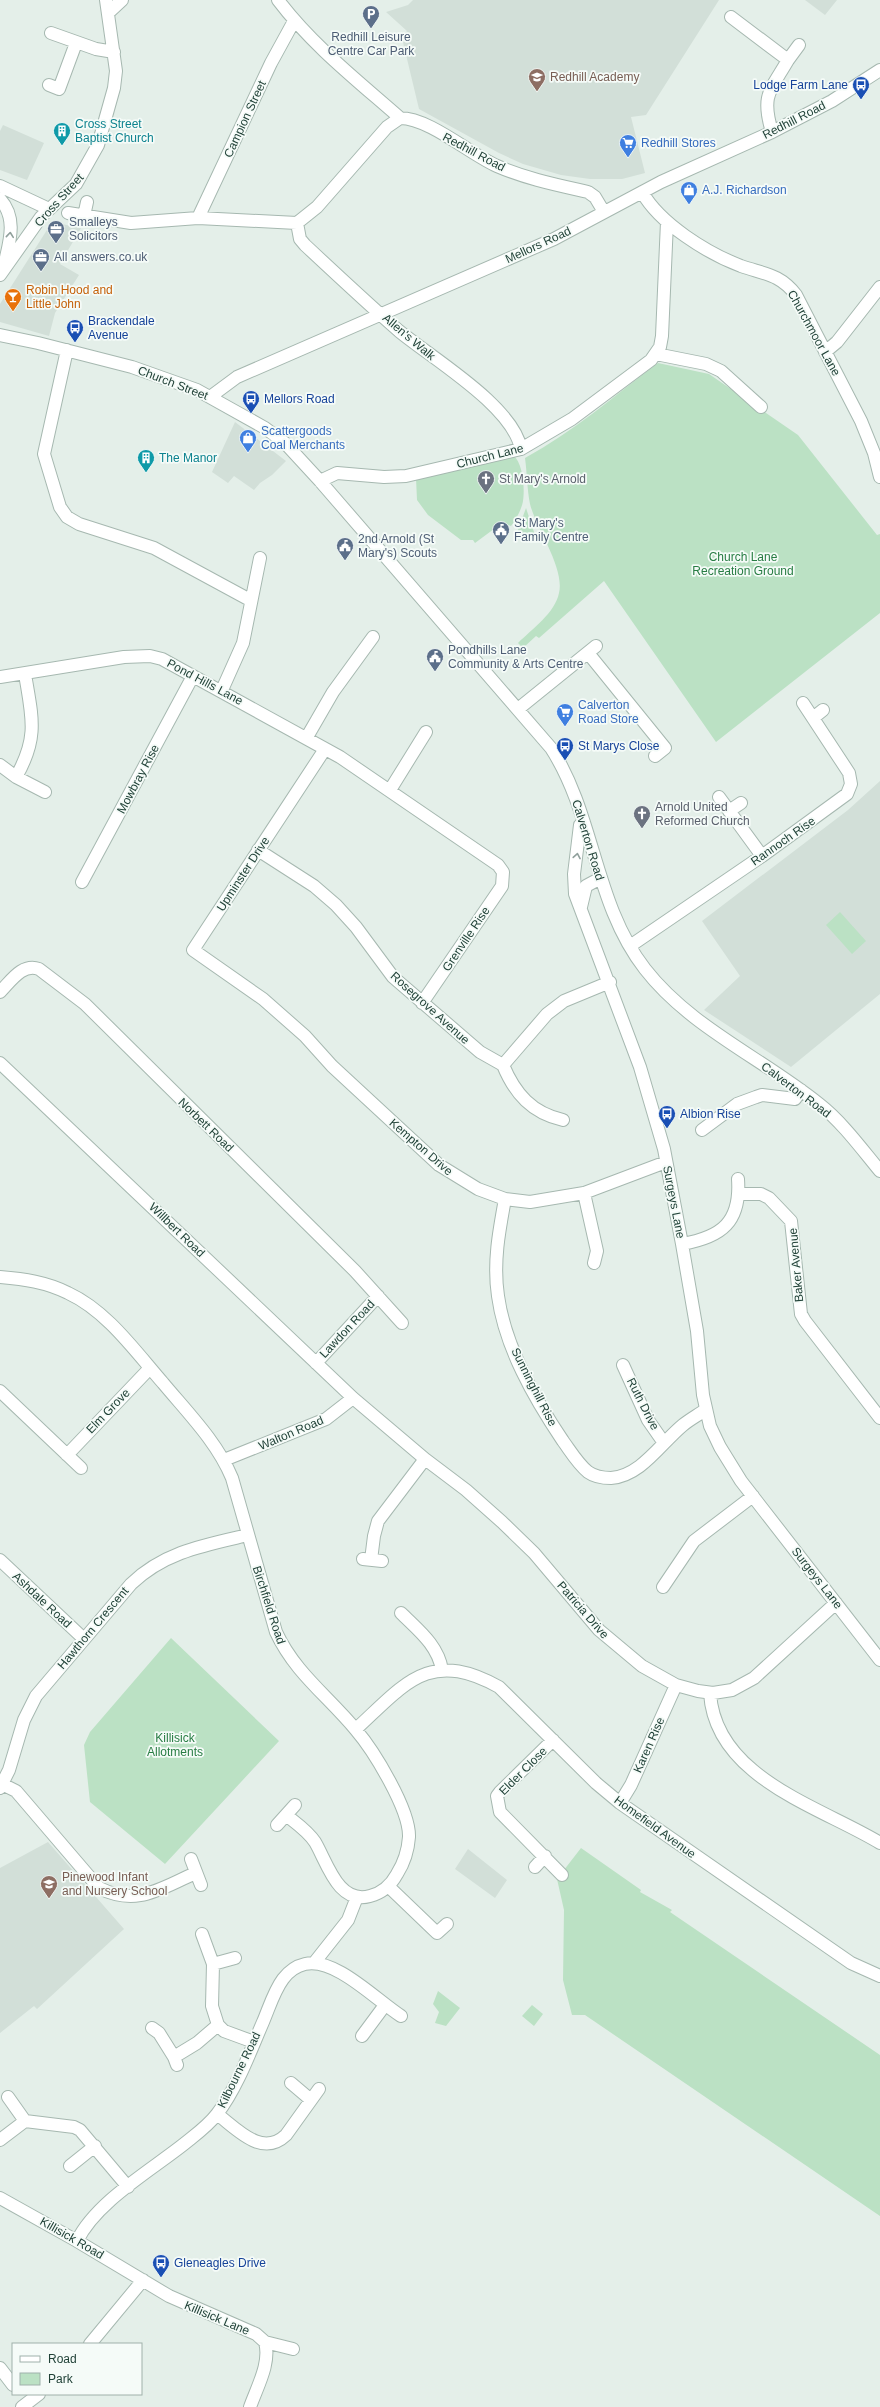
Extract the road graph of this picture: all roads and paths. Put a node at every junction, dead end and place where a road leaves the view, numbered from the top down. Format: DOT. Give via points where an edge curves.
graph roads {
  1 [pos="106,0"];
  2 [pos="122,0"];
  3 [pos="278,0"];
  4 [pos="108,13"];
  5 [pos="731,17"];
  6 [pos="294,21"];
  7 [pos="51,33"];
  8 [pos="76,42"];
  9 [pos="798,45"];
  10 [pos="114,52"];
  11 [pos="788,60"];
  12 [pos="880,70"];
  13 [pos="49,85"];
  14 [pos="400,118"];
  15 [pos="772,132"];
  16 [pos="0,186"];
  17 [pos="642,192"];
  18 [pos="0,199"];
  19 [pos="87,202"];
  20 [pos="49,209"];
  21 [pos="604,212"];
  22 [pos="68,213"];
  23 [pos="84,216"];
  24 [pos="198,218"];
  25 [pos="667,222"];
  26 [pos="297,223"];
  27 [pos="1,274"];
  28 [pos="880,287"];
  29 [pos="382,315"];
  30 [pos="0,335"];
  31 [pos="67,350"];
  32 [pos="825,352"];
  33 [pos="656,354"];
  34 [pos="210,397"];
  35 [pos="761,407"];
  36 [pos="521,449"];
  37 [pos="880,474"];
  38 [pos="320,480"];
  39 [pos="260,558"];
  40 [pos="250,600"];
  41 [pos="373,637"];
  42 [pos="25,674"];
  43 [pos="193,676"];
  44 [pos="0,678"];
  45 [pos="222,690"];
  46 [pos="803,703"];
  47 [pos="518,709"];
  48 [pos="823,710"];
  49 [pos="813,718"];
  50 [pos="426,732"];
  51 [pos="307,738"];
  52 [pos="325,749"];
  53 [pos="656,756"];
  54 [pos="0,765"];
  55 [pos="16,777"];
  56 [pos="390,790"];
  57 [pos="45,792"];
  58 [pos="719,797"];
  59 [pos="741,803"];
  60 [pos="729,811"];
  61 [pos="581,818"];
  62 [pos="258,850"];
  63 [pos="762,856"];
  64 [pos="595,864"];
  65 [pos="503,872"];
  66 [pos="574,874"];
  67 [pos="600,879"];
  68 [pos="82,882"];
  69 [pos="581,908"];
  70 [pos="630,946"];
  71 [pos="610,982"];
  72 [pos="240,984"];
  73 [pos="0,992"];
  74 [pos="422,1003"];
  75 [pos="0,1063"];
  76 [pos="503,1065"];
  77 [pos="801,1090"];
  78 [pos="563,1120"];
  79 [pos="702,1130"];
  80 [pos="666,1162"];
  81 [pos="880,1171"];
  82 [pos="738,1179"];
  83 [pos="584,1193"];
  84 [pos="739,1194"];
  85 [pos="504,1199"];
  86 [pos="682,1244"];
  87 [pos="594,1263"];
  88 [pos="0,1277"];
  89 [pos="378,1296"];
  90 [pos="402,1323"];
  91 [pos="316,1362"];
  92 [pos="623,1365"];
  93 [pos="150,1368"];
  94 [pos="0,1391"];
  95 [pos="352,1398"];
  96 [pos="705,1410"];
  97 [pos="880,1418"];
  98 [pos="664,1443"];
  99 [pos="66,1455"];
  100 [pos="425,1459"];
  101 [pos="224,1460"];
  102 [pos="81,1468"];
  103 [pos="753,1496"];
  104 [pos="248,1534"];
  105 [pos="0,1560"];
  106 [pos="372,1560"];
  107 [pos="663,1587"];
  108 [pos="836,1604"];
  109 [pos="401,1613"];
  110 [pos="84,1639"];
  111 [pos="880,1660"];
  112 [pos="442,1670"];
  113 [pos="676,1685"];
  114 [pos="710,1693"];
  115 [pos="356,1730"];
  116 [pos="553,1740"];
  117 [pos="1,1786"];
  118 [pos="620,1803"];
  119 [pos="295,1804"];
  120 [pos="286,1815"];
  121 [pos="278,1825"];
  122 [pos="880,1843"];
  123 [pos="545,1856"];
  124 [pos="191,1859"];
  125 [pos="535,1867"];
  126 [pos="196,1873"];
  127 [pos="562,1875"];
  128 [pos="201,1885"];
  129 [pos="388,1886"];
  130 [pos="357,1897"];
  131 [pos="446,1924"];
  132 [pos="202,1934"];
  133 [pos="236,1958"];
  134 [pos="314,1963"];
  135 [pos="213,1964"];
  136 [pos="880,1976"];
  137 [pos="385,2005"];
  138 [pos="401,2016"];
  139 [pos="218,2025"];
  140 [pos="152,2028"];
  141 [pos="362,2036"];
  142 [pos="254,2042"];
  143 [pos="291,2083"];
  144 [pos="319,2089"];
  145 [pos="8,2098"];
  146 [pos="311,2100"];
  147 [pos="217,2114"];
  148 [pos="25,2120"];
  149 [pos="0,2140"];
  150 [pos="95,2146"];
  151 [pos="70,2166"];
  152 [pos="128,2187"];
  153 [pos="0,2198"];
  154 [pos="77,2241"];
  155 [pos="143,2280"];
  156 [pos="264,2342"];
  157 [pos="91,2343"];
  158 [pos="293,2349"];
  159 [pos="0,2368"];
  160 [pos="12,2384"];
  161 [pos="37,2395"];
  162 [pos="23,2401"];
  163 [pos="250,2407"];
  1 -- 4 [label="street, Cross Street"];
  2 -- 4 [label="street"];
  3 -- 6 [label="street"];
  4 -- 10 [label="street, Cross Street"];
  5 -- 11 [label="street"];
  6 -- 14 [label="street"];
  6 -- 24 [label="street, Campion Street" via="271,63"];
  7 -- 8 [label="street"];
  8 -- 10 [label="street"];
  8 -- 13 [label="street" via="59,89"];
  9 -- 11 [label="street"];
  10 -- 20 [label="street, Cross Street" via="114,88 98,145 76,184"];
  11 -- 15 [label="street" via="766,104"];
  12 -- 15 [label="street, Redhill Road" via="832,101"];
  14 -- 21 [label="street, Redhill Road" via="418,121 491,163 529,178 588,192 595,197"];
  14 -- 26 [label="street" via="387,127 317,207"];
  15 -- 17 [label="street, Redhill Road"];
  16 -- 20 [label="street"];
  17 -- 21 [label="street, Redhill Road"];
  17 -- 25 [label="street, Churchmoor Lane" via="649,204"];
  27 -- 18 [label="street, one-way" via="10,241 11,224 9,214"];
  19 -- 23 [label="street"];
  20 -- 27 [label="street, Cross Street"];
  21 -- 29 [label="street, Mellors Road" via="554,239"];
  22 -- 23 [label="street"];
  23 -- 24 [label="street" via="115,222 144,223"];
  24 -- 26 [label="street"];
  25 -- 32 [label="street, Churchmoor Lane" via="719,256 780,279 788,285 796,295"];
  25 -- 33 [label="street" via="662,336"];
  26 -- 29 [label="street, Allen's Walk" via="304,245"];
  28 -- 32 [label="street" via="837,342"];
  29 -- 34 [label="street, Mellors Road" via="237,378"];
  29 -- 36 [label="street, Allen's Walk" via="503,414 517,434"];
  30 -- 31 [label="street, Church Street"];
  31 -- 34 [label="street, Church Street" via="132,367 180,383"];
  31 -- 40 [label="street" via="44,454 60,507 67,517 79,524 154,548"];
  32 -- 37 [label="street, Churchmoor Lane" via="861,421"];
  33 -- 35 [label="street" via="706,364 721,371"];
  33 -- 36 [label="street, Church Lane" via="572,419"];
  34 -- 38 [label="street, Church Street" via="260,425 285,443"];
  36 -- 38 [label="street, Church Lane" via="406,476 337,473"];
  38 -- 47 [label="street, Calverton Road"];
  39 -- 40 [label="street"];
  40 -- 45 [label="street" via="243,643"];
  41 -- 51 [label="street" via="333,692"];
  42 -- 43 [label="street, Pond Hills Lane" via="124,657 145,656 162,659"];
  42 -- 44 [label="street, Pond Hills Lane"];
  42 -- 55 [label="street" via="33,726 26,760"];
  43 -- 45 [label="street, Pond Hills Lane"];
  43 -- 68 [label="street, Mowbray Rise"];
  45 -- 51 [label="street, Pond Hills Lane"];
  46 -- 49 [label="street, Rannoch Rise"];
  47 -- 53 [label="street" via="592,650 665,748"];
  47 -- 61 [label="street, Calverton Road" via="555,755 568,778"];
  48 -- 49 [label="street"];
  49 -- 63 [label="street, Rannoch Rise" via="852,778 850,789 843,798"];
  50 -- 56 [label="street"];
  51 -- 52 [label="street, Pond Hills Lane"];
  52 -- 56 [label="street, Pond Hills Lane"];
  52 -- 62 [label="street, Upminster Drive"];
  54 -- 55 [label="street"];
  55 -- 57 [label="street"];
  56 -- 65 [label="street, Pond Hills Lane" via="498,865"];
  58 -- 60 [label="street"];
  59 -- 60 [label="street"];
  60 -- 63 [label="street"];
  61 -- 64 [label="street, Calverton Road"];
  66 -- 61 [label="street, Surgeys Lane, one-way"];
  62 -- 72 [label="street, Upminster Drive" via="193,950"];
  62 -- 74 [label="street, Rosegrove Avenue" via="314,886 336,905 356,927 393,977"];
  63 -- 70 [label="street, Rannoch Rise"];
  64 -- 66 [label="street"];
  64 -- 67 [label="street, Calverton Road"];
  65 -- 74 [label="street, Grenville Rise" via="502,886"];
  66 -- 69 [label="street, Surgeys Lane" via="575,894"];
  67 -- 69 [label="street" via="586,886"];
  67 -- 70 [label="street, Calverton Road" via="614,917"];
  69 -- 71 [label="street, Surgeys Lane"];
  70 -- 77 [label="street, Calverton Road" via="645,969 677,1003"];
  71 -- 76 [label="street" via="558,1006 547,1014"];
  71 -- 80 [label="street, Surgeys Lane" via="640,1067"];
  72 -- 85 [label="street, Kempton Drive" via="263,999 304,1036 332,1066 439,1165 464,1183"];
  73 -- 89 [label="street, Norbett Road" via="22,970 33,967 85,1004"];
  74 -- 76 [label="street, Rosegrove Avenue" via="480,1052"];
  75 -- 91 [label="street, Willbert Road"];
  76 -- 78 [label="street" via="518,1094 538,1111"];
  77 -- 79 [label="street" via="795,1099 762,1095 743,1102"];
  77 -- 81 [label="street, Calverton Road" via="826,1110"];
  80 -- 83 [label="street, Kempton Drive"];
  80 -- 86 [label="street, Surgeys Lane"];
  82 -- 84 [label="street"];
  83 -- 85 [label="street, Kempton Drive" via="530,1202"];
  83 -- 87 [label="street" via="597,1251"];
  84 -- 86 [label="street" via="730,1223 719,1232 700,1241"];
  84 -- 97 [label="street, Baker Avenue" via="761,1194 791,1221 801,1314"];
  85 -- 98 [label="street, Sunninghill Rise" via="496,1247 496,1278 501,1311 508,1336 547,1417 580,1464 598,1477 621,1476 634,1472"];
  86 -- 96 [label="street, Surgeys Lane" via="697,1331"];
  88 -- 93 [label="street, Birchfield Road" via="39,1282 68,1293 96,1311"];
  89 -- 90 [label="street, Norbett Road"];
  89 -- 91 [label="street, Lawdon Road"];
  91 -- 95 [label="street, Willbert Road"];
  92 -- 98 [label="street, Ruth Drive" via="648,1420"];
  93 -- 99 [label="street, Elm Grove"];
  93 -- 101 [label="street, Birchfield Road" via="202,1428"];
  94 -- 99 [label="street"];
  95 -- 100 [label="street, Patricia Drive"];
  95 -- 101 [label="street, Walton Road" via="326,1419"];
  96 -- 98 [label="street, Sunninghill Rise" via="683,1424"];
  96 -- 103 [label="street, Surgeys Lane" via="720,1447"];
  99 -- 102 [label="street"];
  100 -- 106 [label="street" via="378,1521"];
  100 -- 113 [label="street, Patricia Drive" via="466,1490 529,1548 599,1630 642,1666"];
  101 -- 104 [label="street, Birchfield Road" via="232,1478"];
  103 -- 107 [label="street" via="694,1541"];
  103 -- 108 [label="street, Surgeys Lane"];
  104 -- 110 [label="street, Hawthorn Crescent" via="180,1552 150,1568 131,1584"];
  104 -- 115 [label="street, Birchfield Road" via="269,1612 285,1652 295,1666"];
  105 -- 110 [label="street, Ashdale Road"];
  108 -- 111 [label="street, Surgeys Lane"];
  108 -- 114 [label="street, Patricia Drive" via="754,1678 732,1690"];
  109 -- 112 [label="street" via="432,1644"];
  110 -- 117 [label="street, Hawthorn Crescent" via="29,1708 9,1770"];
  112 -- 115 [label="street, Homefield Avenue" via="423,1674 402,1685"];
  112 -- 116 [label="street, Homefield Avenue" via="474,1676 499,1688"];
  113 -- 114 [label="street, Patricia Drive"];
  113 -- 118 [label="street, Karen Rise" via="631,1785"];
  114 -- 122 [label="street" via="722,1732 730,1746 754,1771 769,1784 802,1804 845,1823"];
  115 -- 129 [label="street, Birchfield Road" via="382,1767 394,1791 409,1836 405,1860"];
  116 -- 118 [label="street, Homefield Avenue"];
  116 -- 123 [label="street, Elder Close" via="497,1796 500,1812"];
  117 -- 126 [label="street" via="16,1791 99,1888 109,1893 121,1897 142,1896"];
  118 -- 136 [label="street, Homefield Avenue" via="852,1963"];
  119 -- 120 [label="street"];
  120 -- 121 [label="street"];
  120 -- 130 [label="street" via="314,1841 343,1890"];
  123 -- 125 [label="street"];
  123 -- 127 [label="street, Elder Close"];
  124 -- 126 [label="street"];
  126 -- 128 [label="street"];
  129 -- 130 [label="street, Birchfield Road" via="376,1895"];
  129 -- 131 [label="street" via="441,1937"];
  130 -- 134 [label="street" via="348,1920"];
  132 -- 135 [label="street"];
  133 -- 135 [label="street"];
  134 -- 137 [label="street" via="335,1968"];
  134 -- 142 [label="street, Kilbourne Road" via="297,1967 283,1979"];
  135 -- 139 [label="street" via="212,2006"];
  137 -- 138 [label="street"];
  137 -- 141 [label="street"];
  139 -- 140 [label="street" via="176,2061 159,2033"];
  139 -- 142 [label="street" via="224,2031"];
  142 -- 147 [label="street, Kilbourne Road"];
  143 -- 146 [label="street"];
  144 -- 146 [label="street"];
  145 -- 148 [label="street"];
  146 -- 147 [label="street" via="286,2135 279,2141 269,2144 258,2144"];
  147 -- 152 [label="street, Kilbourne Road" via="194,2137"];
  148 -- 149 [label="street"];
  148 -- 150 [label="street" via="74,2127 86,2135"];
  150 -- 151 [label="street"];
  150 -- 152 [label="street"];
  152 -- 154 [label="street, Kilbourne Road" via="88,2223"];
  153 -- 154 [label="street, Killisick Road"];
  154 -- 155 [label="street, Killisick Road"];
  155 -- 156 [label="street, Killisick Lane" via="182,2303 256,2334"];
  155 -- 157 [label="street"];
  156 -- 158 [label="street, Killisick Lane"];
  156 -- 163 [label="street" via="264,2367"];
  159 -- 160 [label="street"];
  161 -- 162 [label="street"];
}
